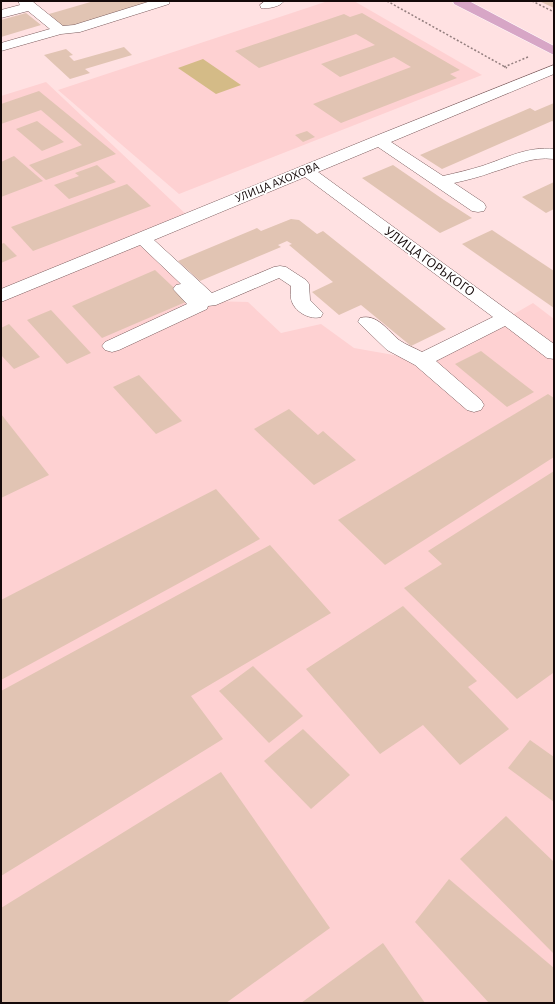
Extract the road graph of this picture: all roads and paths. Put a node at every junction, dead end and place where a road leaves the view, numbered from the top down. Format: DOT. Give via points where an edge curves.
graph roads {
  1 [pos="164,1"];
  2 [pos="386,1"];
  3 [pos="532,1"];
  4 [pos="466,2"];
  5 [pos="27,3"];
  6 [pos="554,12"];
  7 [pos="1,14"];
  8 [pos="60,30"];
  9 [pos="1,47"];
  10 [pos="554,51"];
  11 [pos="529,57"];
  12 [pos="504,67"];
  13 [pos="554,69"];
  14 [pos="510,70"];
  15 [pos="378,140"];
  16 [pos="554,154"];
  17 [pos="306,170"];
  18 [pos="440,182"];
  19 [pos="478,208"];
  20 [pos="137,240"];
  21 [pos="1,296"];
  22 [pos="314,313"];
  23 [pos="508,318"];
  24 [pos="367,322"];
  25 [pos="112,346"];
  26 [pos="554,353"];
  27 [pos="422,360"];
  28 [pos="474,405"];
  1 -- 8 [label="street" via="75,29"];
  2 -- 12 [label="path"];
  3 -- 6 [label="path"];
  4 -- 10 [label="main road"];
  5 -- 7 [label="street"];
  5 -- 8 [label="street"];
  8 -- 9 [label="street"];
  11 -- 12 [label="path"];
  12 -- 14 [label="path"];
  13 -- 15 [label="street, УЛИЦА АХОХОВА"];
  15 -- 17 [label="street, УЛИЦА АХОХОВА"];
  15 -- 18 [label="street"];
  16 -- 18 [label="street" via="544,152 517,158"];
  17 -- 20 [label="street, УЛИЦА АХОХОВА"];
  17 -- 23 [label="street, УЛИЦА ГОРЬКОГО"];
  18 -- 19 [label="street"];
  20 -- 21 [label="street, УЛИЦА АХОХОВА"];
  20 -- 22 [label="street" via="210,301 280,271 300,284 301,302"];
  20 -- 25 [label="street" via="200,305"];
  23 -- 26 [label="street, УЛИЦА ГОРЬКОГО"];
  23 -- 27 [label="street"];
  24 -- 27 [label="street" via="394,346"];
  27 -- 28 [label="street"];
}
